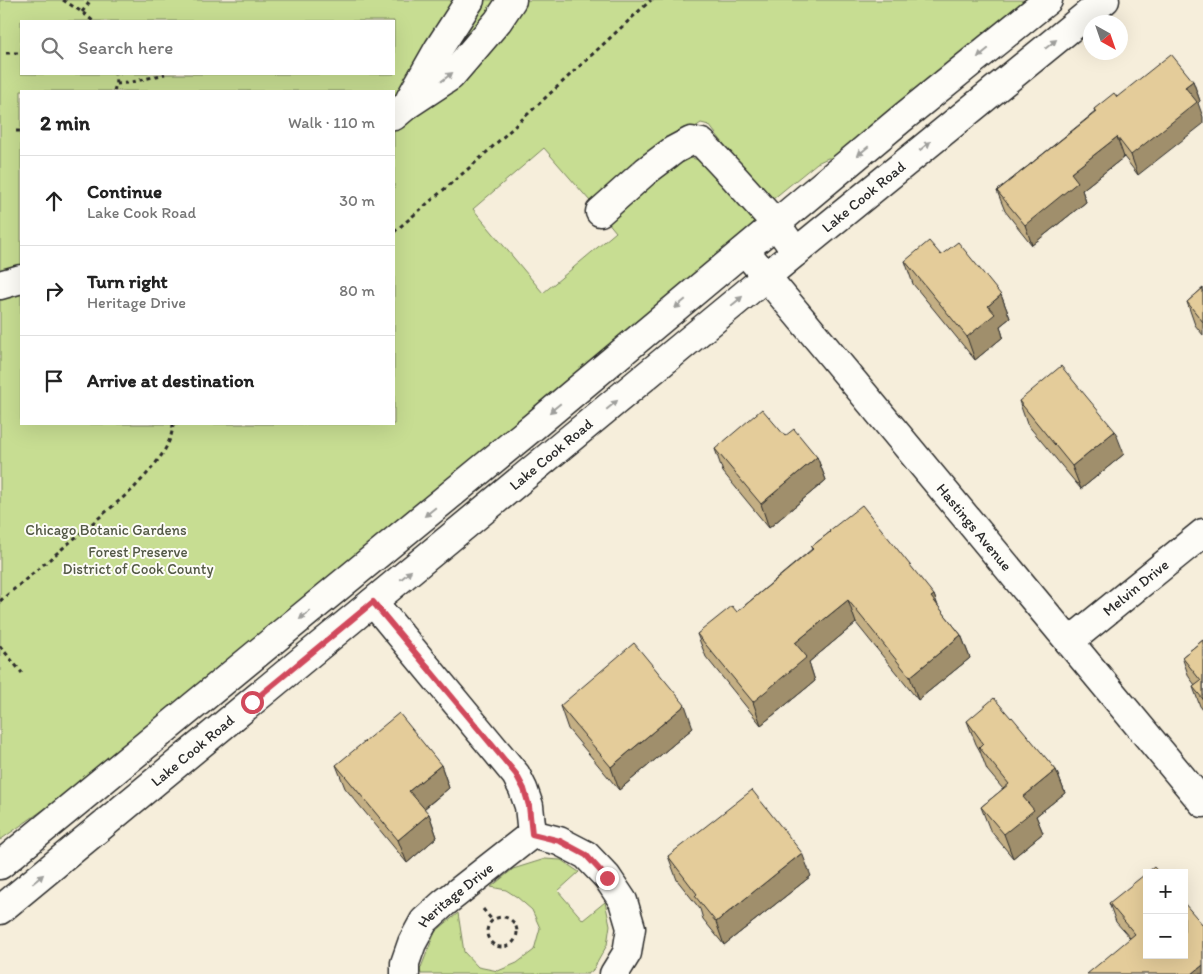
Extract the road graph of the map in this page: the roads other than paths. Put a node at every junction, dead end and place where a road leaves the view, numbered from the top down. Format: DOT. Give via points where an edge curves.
graph roads {
  1 [pos="470,0"];
  2 [pos="512,0"];
  3 [pos="1048,0"];
  4 [pos="1105,0"];
  5 [pos="400,111"];
  6 [pos="600,212"];
  7 [pos="776,224"];
  8 [pos="745,251"];
  9 [pos="796,252"];
  10 [pos="766,277"];
  11 [pos="20,280"];
  12 [pos="0,285"];
  13 [pos="1203,533"];
  14 [pos="373,602"];
  15 [pos="1069,642"];
  16 [pos="1203,803"];
  17 [pos="532,834"];
  18 [pos="0,865"];
  19 [pos="0,910"];
  20 [pos="405,974"];
  21 [pos="614,974"];
  1 -- 5 [label="main road"];
  5 -- 2 [label="main road, one-way" via="451,76"];
  3 -- 7 [label="main road, one-way"];
  9 -- 4 [label="main road, Lake Cook Road, one-way"];
  6 -- 7 [label="main road" via="646,171 691,141 702,143"];
  7 -- 8 [label="main road"];
  7 -- 9 [label="main road"];
  8 -- 10 [label="main road, Hastings Avenue"];
  8 -- 18 [label="main road, one-way"];
  9 -- 10 [label="main road, Lake Cook Road"];
  14 -- 10 [label="main road, Lake Cook Road, one-way"];
  10 -- 15 [label="main road, Hastings Avenue"];
  11 -- 12 [label="main road"];
  13 -- 15 [label="main road, Melvin Drive"];
  14 -- 17 [label="main road" via="516,774 529,806"];
  19 -- 14 [label="main road, Lake Cook Road, one-way"];
  15 -- 16 [label="main road, Hastings Avenue"];
  17 -- 20 [label="main road, Heritage Drive" via="424,920 412,943"];
  17 -- 21 [label="main road" via="560,841 586,855 623,901 632,928 627,953"];
}
